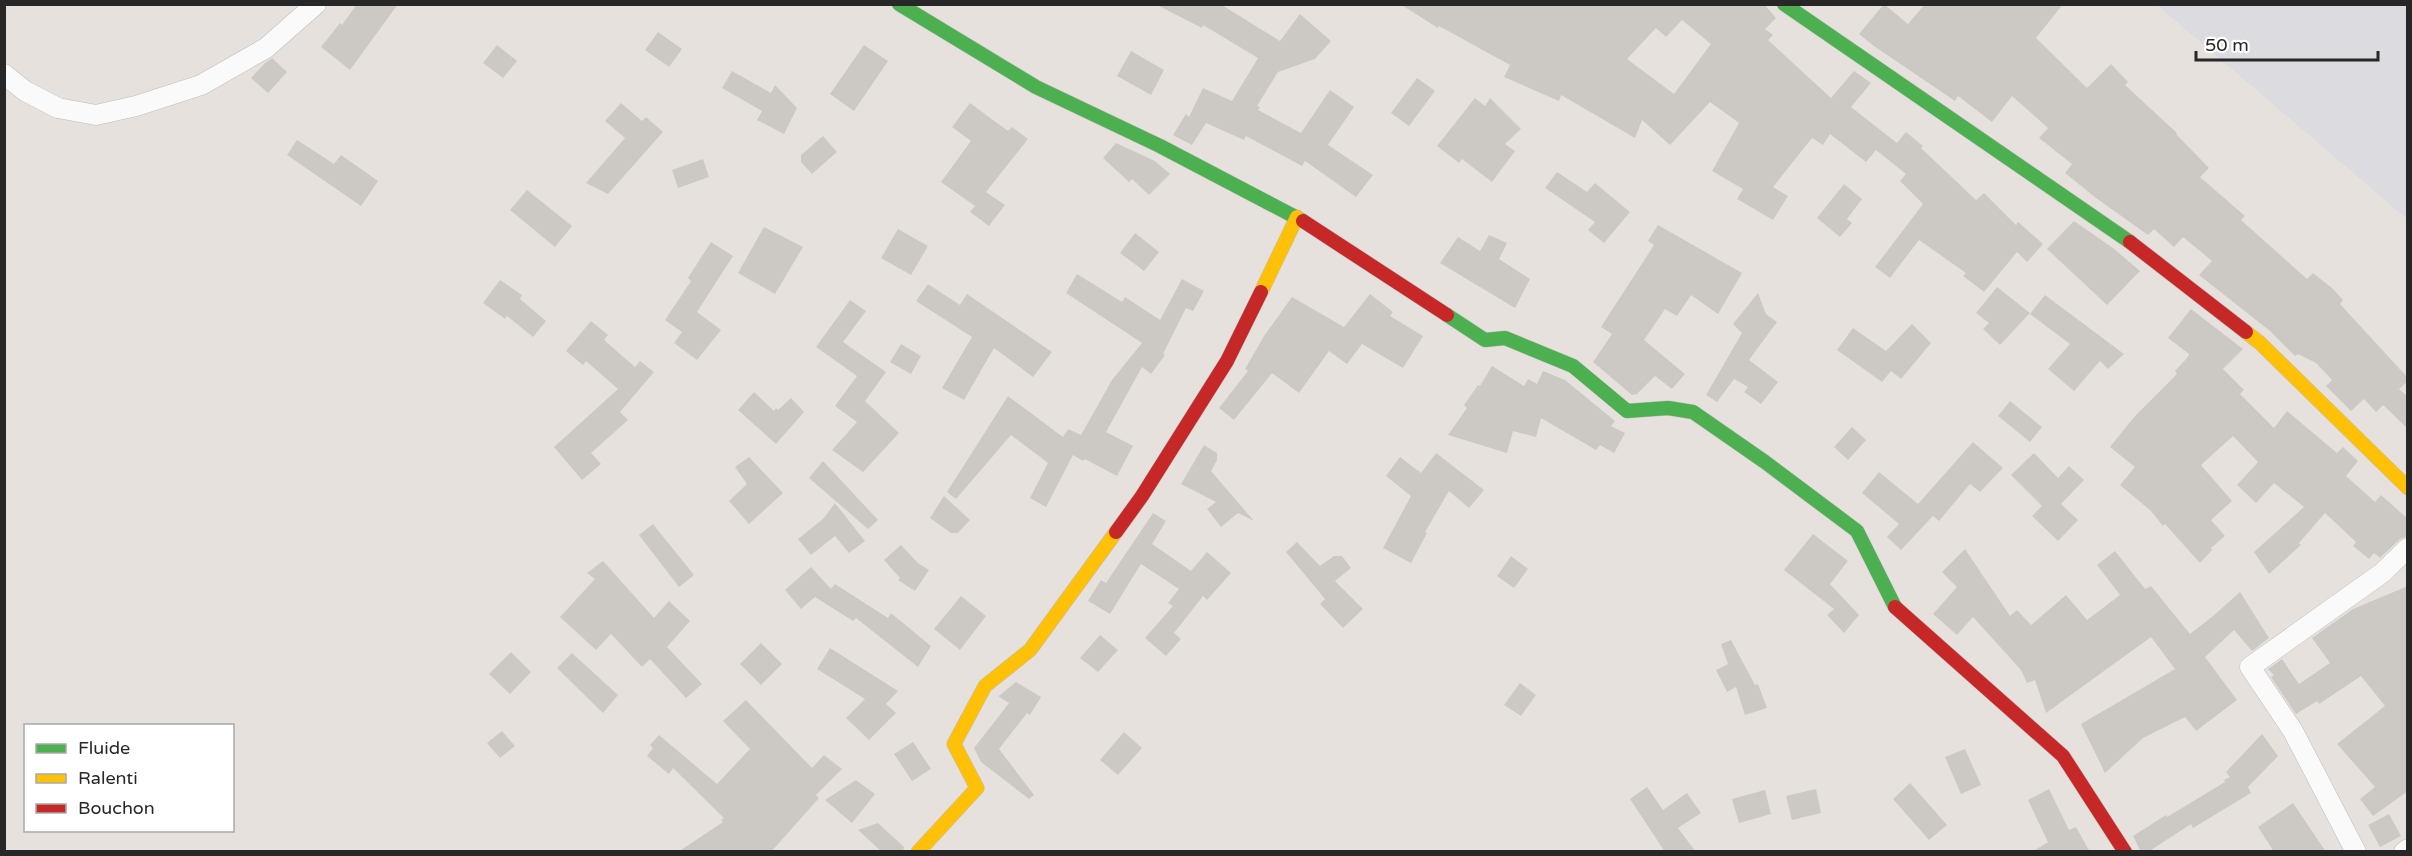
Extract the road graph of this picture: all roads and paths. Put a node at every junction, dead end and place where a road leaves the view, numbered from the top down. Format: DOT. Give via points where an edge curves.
graph roads {
  1 [pos="316,4"];
  2 [pos="899,4"];
  3 [pos="1784,4"];
  4 [pos="4,74"];
  5 [pos="1297,217"];
  6 [pos="2408,488"];
  7 [pos="2408,548"];
  8 [pos="918,852"];
  9 [pos="2125,852"];
  10 [pos="2356,852"];
  1 -- 4 [label="street" via="266,48 201,86 96,115 58,108 25,92"];
  2 -- 5 [label="street" via="1036,87"];
  3 -- 6 [label="street" via="2122,235 2260,343"];
  5 -- 8 [label="street" via="1227,361 1142,496 1030,650 985,686 954,744 977,788"];
  5 -- 9 [label="street" via="1485,340 1505,338 1573,366 1627,411 1668,408 1694,412 1857,531 1896,608 2063,756"];
  7 -- 10 [label="street" via="2382,573 2250,667 2293,731"];
}
